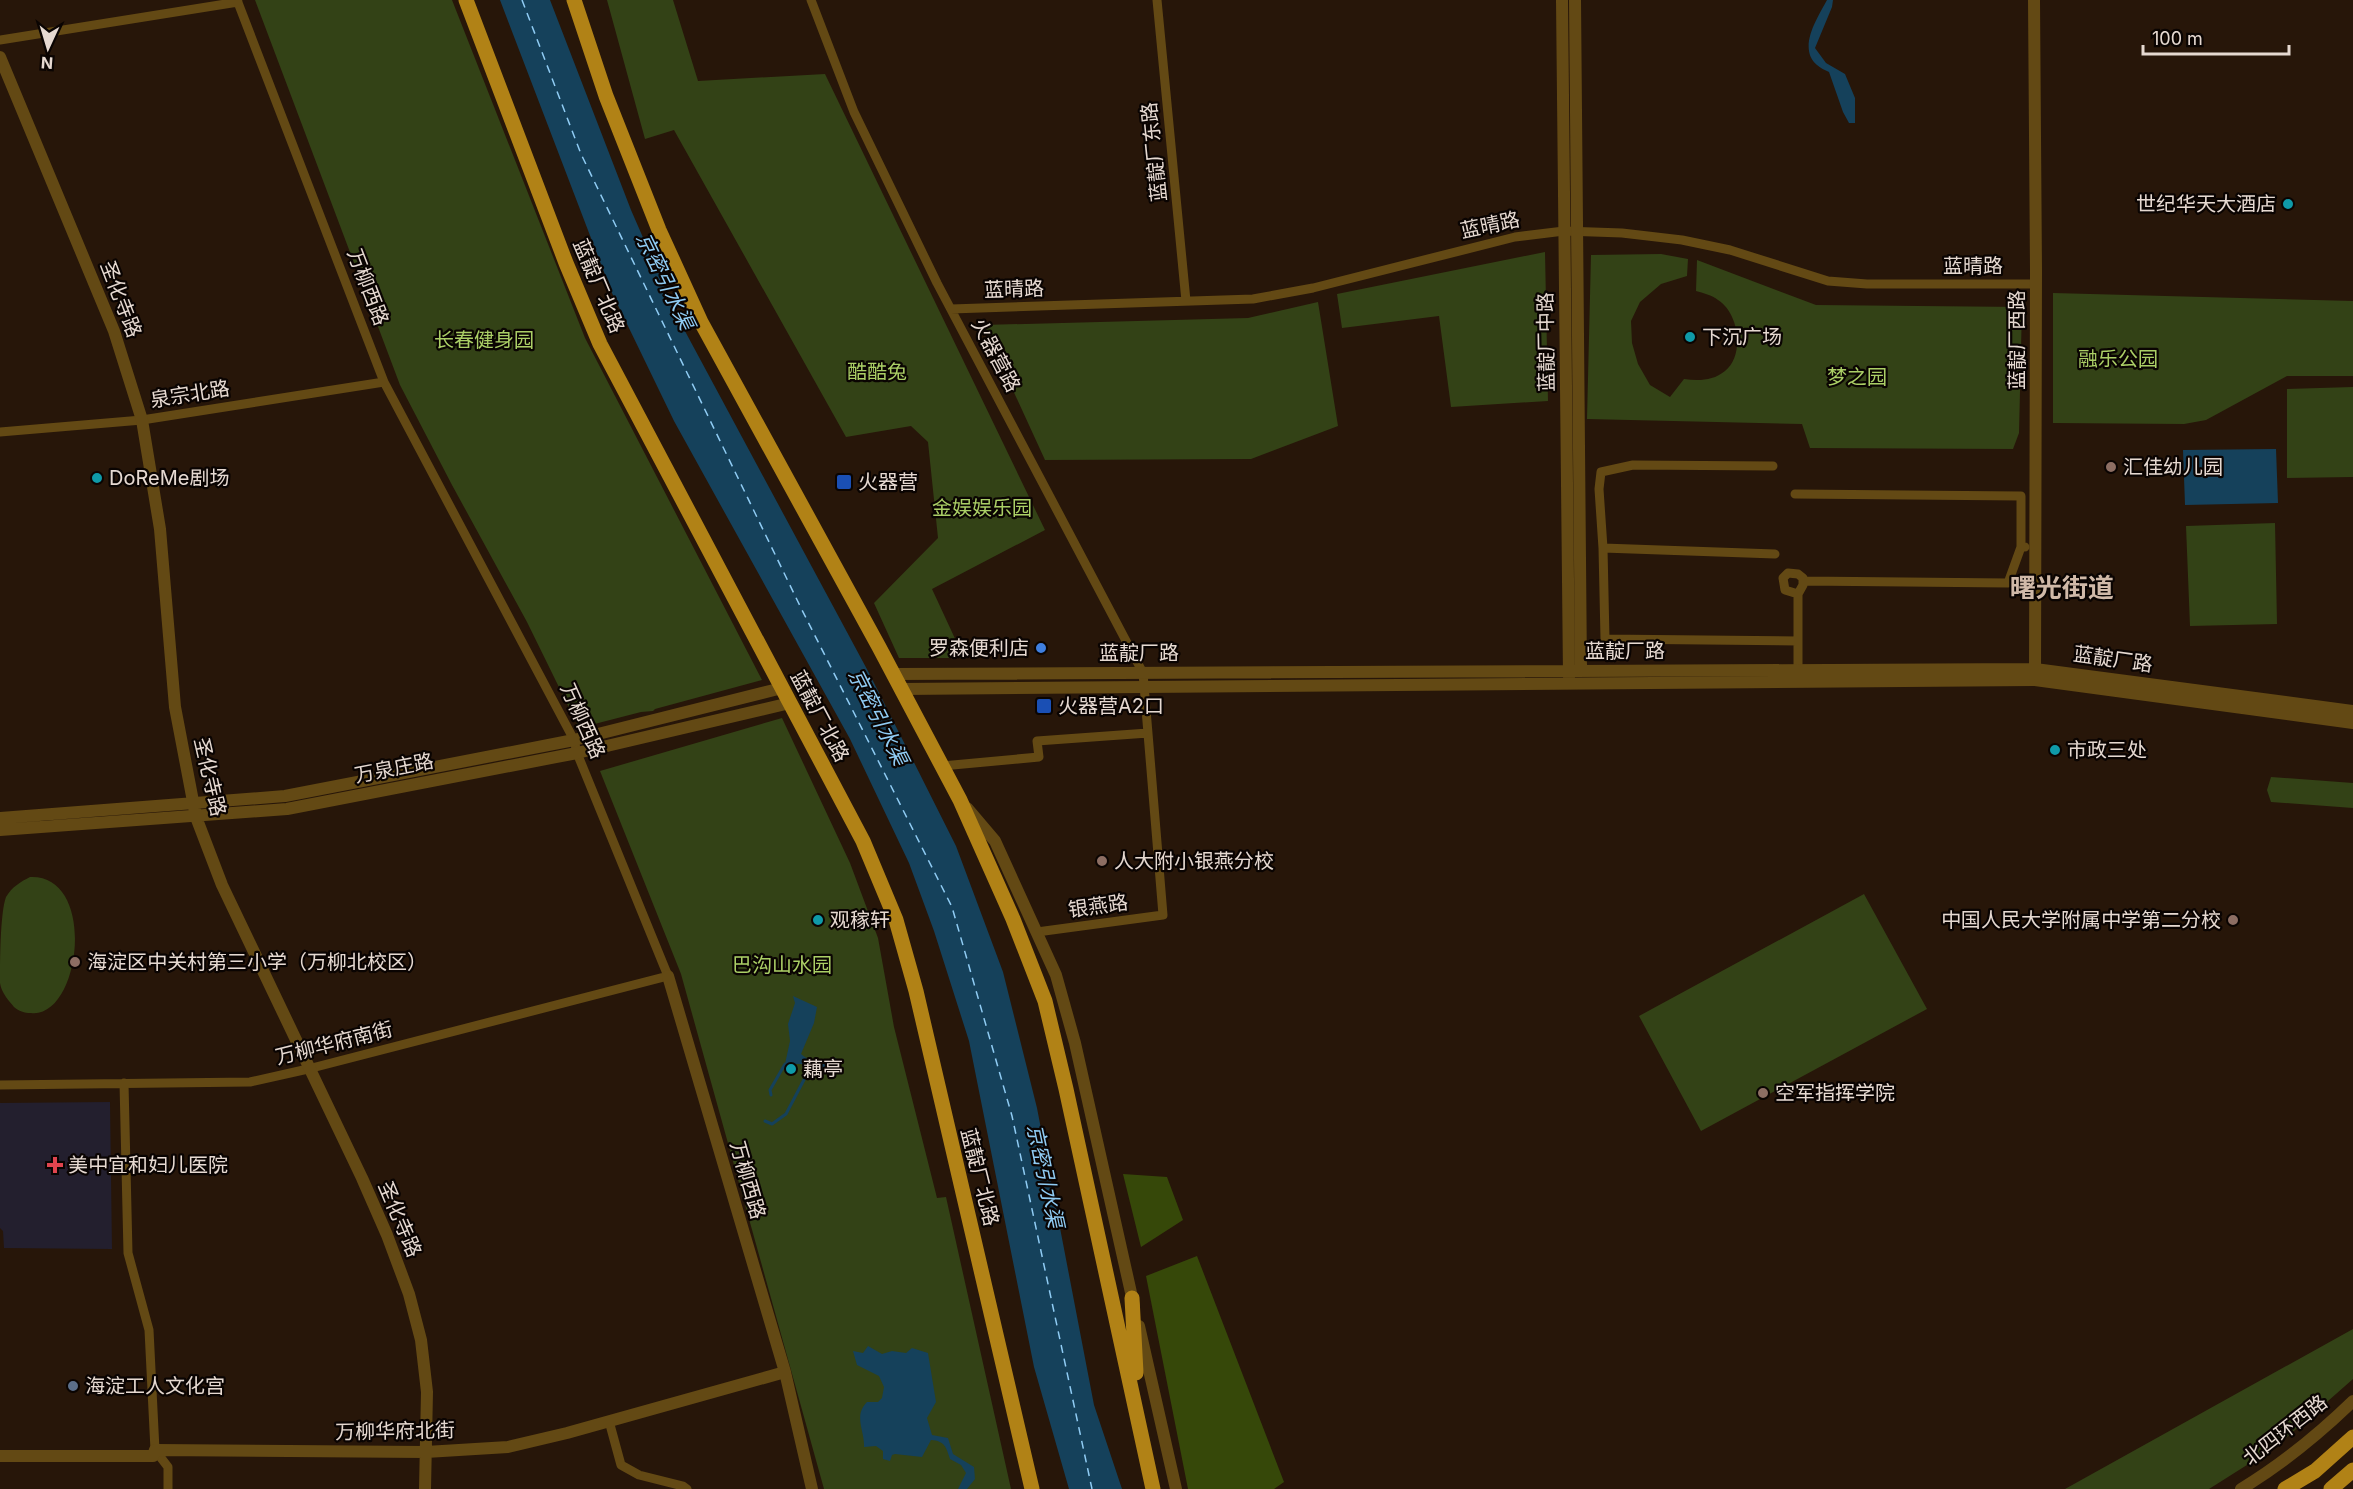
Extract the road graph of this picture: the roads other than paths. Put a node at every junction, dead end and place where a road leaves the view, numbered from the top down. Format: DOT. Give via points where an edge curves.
graph roads {
  1 [pos="466,0"];
  2 [pos="574,0"];
  3 [pos="811,0"];
  4 [pos="1157,0"];
  5 [pos="1562,0"];
  6 [pos="1575,0"];
  7 [pos="2034,0"];
  8 [pos="237,1"];
  9 [pos="0,40"];
  10 [pos="0,57"];
  11 [pos="1570,231"];
  12 [pos="2036,284"];
  13 [pos="1186,301"];
  14 [pos="951,309"];
  15 [pos="384,382"];
  16 [pos="142,420"];
  17 [pos="0,432"];
  18 [pos="1773,466"];
  19 [pos="1573,489"];
  20 [pos="1599,489"];
  21 [pos="1796,494"];
  22 [pos="2036,546"];
  23 [pos="1603,548"];
  24 [pos="2021,548"];
  25 [pos="1774,554"];
  26 [pos="1803,581"];
  27 [pos="1798,594"];
  28 [pos="1798,641"];
  29 [pos="1798,670"];
  30 [pos="1143,673"];
  31 [pos="894,674"];
  32 [pos="2035,674"];
  33 [pos="1575,677"];
  34 [pos="1805,682"];
  35 [pos="782,688"];
  36 [pos="1144,688"];
  37 [pos="902,689"];
  38 [pos="790,703"];
  39 [pos="2353,711"];
  40 [pos="2353,723"];
  41 [pos="1148,733"];
  42 [pos="574,740"];
  43 [pos="577,753"];
  44 [pos="942,766"];
  45 [pos="960,800"];
  46 [pos="192,804"];
  47 [pos="196,817"];
  48 [pos="0,818"];
  49 [pos="0,830"];
  50 [pos="1163,915"];
  51 [pos="1037,932"];
  52 [pos="668,976"];
  53 [pos="308,1069"];
  54 [pos="124,1083"];
  55 [pos="0,1085"];
  56 [pos="1132,1298"];
  57 [pos="785,1372"];
  58 [pos="2353,1401"];
  59 [pos="1138,1418"];
  60 [pos="609,1421"];
  61 [pos="2353,1437"];
  62 [pos="155,1450"];
  63 [pos="426,1452"];
  64 [pos="0,1456"];
  65 [pos="2353,1470"];
  66 [pos="168,1489"];
  67 [pos="425,1489"];
  68 [pos="687,1489"];
  69 [pos="812,1489"];
  70 [pos="1032,1489"];
  71 [pos="1153,1489"];
  72 [pos="1176,1489"];
  73 [pos="2241,1489"];
  74 [pos="2285,1489"];
  75 [pos="2331,1489"];
  1 -- 35 [label="highway, 蓝靛厂北路" via="600,344"];
  2 -- 31 [label="highway" via="606,96 701,322"];
  3 -- 14 [label="street, 火器营路" via="854,112"];
  4 -- 13 [label="street, 蓝靛厂东路"];
  5 -- 11 [label="street, 蓝靛厂中路"];
  6 -- 11 [label="street, 蓝靛厂中路"];
  7 -- 12 [label="street, 蓝靛厂西路"];
  8 -- 9 [label="street"];
  8 -- 15 [label="street, 万柳西路"];
  10 -- 16 [label="street, 圣化寺路" via="114,331"];
  11 -- 12 [label="street, 蓝晴路" via="1682,240 1730,250 1828,281"];
  11 -- 13 [label="street, 蓝晴路" via="1515,237 1313,288 1253,299"];
  11 -- 19 [label="street, 蓝靛厂中路"];
  12 -- 22 [label="street, 蓝靛厂西路"];
  13 -- 14 [label="street, 蓝晴路"];
  14 -- 30 [label="street, 火器营路"];
  15 -- 16 [label="street, 泉宗北路"];
  15 -- 42 [label="street, 万柳西路"];
  16 -- 17 [label="street, 泉宗北路"];
  16 -- 46 [label="street, 圣化寺路" via="160,529 175,707"];
  18 -- 20 [label="street" via="1633,465 1600,472"];
  19 -- 20 [label="street"];
  19 -- 33 [label="street, 蓝靛厂中路"];
  20 -- 23 [label="street"];
  21 -- 24 [label="street" via="2021,496"];
  22 -- 24 [label="street"];
  22 -- 32 [label="street, 蓝靛厂西路"];
  23 -- 25 [label="street"];
  23 -- 28 [label="street" via="1605,639"];
  24 -- 26 [label="street" via="2008,583"];
  26 -- 27 [label="street"];
  26 -- 27 [label="street" via="1797,574 1788,573 1784,578 1785,590"];
  27 -- 28 [label="street"];
  28 -- 29 [label="street"];
  29 -- 32 [label="street, 蓝靛厂路"];
  29 -- 33 [label="street, 蓝靛厂路"];
  29 -- 34 [label="street"];
  30 -- 31 [label="street, 蓝靛厂路"];
  30 -- 33 [label="street, 蓝靛厂路"];
  30 -- 36 [label="street, 火器营路"];
  31 -- 37 [label="highway"];
  32 -- 34 [label="street, 蓝靛厂路"];
  32 -- 39 [label="street, 蓝靛厂路"];
  32 -- 40 [label="street, 蓝靛厂路"];
  33 -- 34 [label="street, 蓝靛厂路"];
  33 -- 36 [label="street, 蓝靛厂路"];
  35 -- 38 [label="highway, 蓝靛厂北路"];
  35 -- 42 [label="street, 万泉庄路"];
  36 -- 37 [label="street, 蓝靛厂路"];
  36 -- 41 [label="street, 火器营路"];
  37 -- 44 [label="highway"];
  38 -- 43 [label="street, 万泉庄路"];
  38 -- 70 [label="highway, 蓝靛厂北路" via="863,841 896,920"];
  41 -- 44 [label="street" via="1037,741 1039,757"];
  41 -- 50 [label="street, 火器营路"];
  42 -- 43 [label="street, 万柳西路"];
  42 -- 46 [label="street, 万泉庄路" via="285,796"];
  43 -- 47 [label="street, 万泉庄路" via="287,808"];
  43 -- 52 [label="street, 万柳西路"];
  44 -- 45 [label="highway"];
  45 -- 51 [label="street" via="996,841"];
  45 -- 59 [label="highway" via="1045,1002"];
  46 -- 47 [label="street, 圣化寺路"];
  46 -- 48 [label="street, 万泉庄路"];
  47 -- 49 [label="street, 万泉庄路"];
  47 -- 53 [label="street, 圣化寺路" via="222,885"];
  50 -- 51 [label="street, 银燕路"];
  51 -- 56 [label="street" via="1056,975 1075,1043"];
  52 -- 53 [label="street, 万柳华府南街"];
  52 -- 57 [label="street, 万柳西路"];
  53 -- 54 [label="street, 万柳华府南街" via="250,1082"];
  53 -- 63 [label="street, 圣化寺路" via="366,1188 409,1294 421,1340 427,1392"];
  54 -- 55 [label="street, 万柳华府南街"];
  54 -- 62 [label="street" via="129,1253 148,1330"];
  56 -- 59 [label="highway"];
  56 -- 72 [label="street"];
  57 -- 60 [label="street, 万柳华府北街"];
  57 -- 69 [label="street, 万柳西路"];
  58 -- 73 [label="street, 北四环西路" via="2319,1434"];
  59 -- 71 [label="highway"];
  60 -- 63 [label="street, 万柳华府北街" via="508,1447"];
  60 -- 68 [label="street" via="621,1465 639,1475"];
  61 -- 74 [label="highway" via="2315,1471"];
  62 -- 63 [label="street, 万柳华府北街"];
  62 -- 64 [label="street, 万柳华府北街" via="153,1456"];
  62 -- 66 [label="street" via="168,1467"];
  63 -- 67 [label="street, 圣化寺路"];
  65 -- 75 [label="highway"];
}
